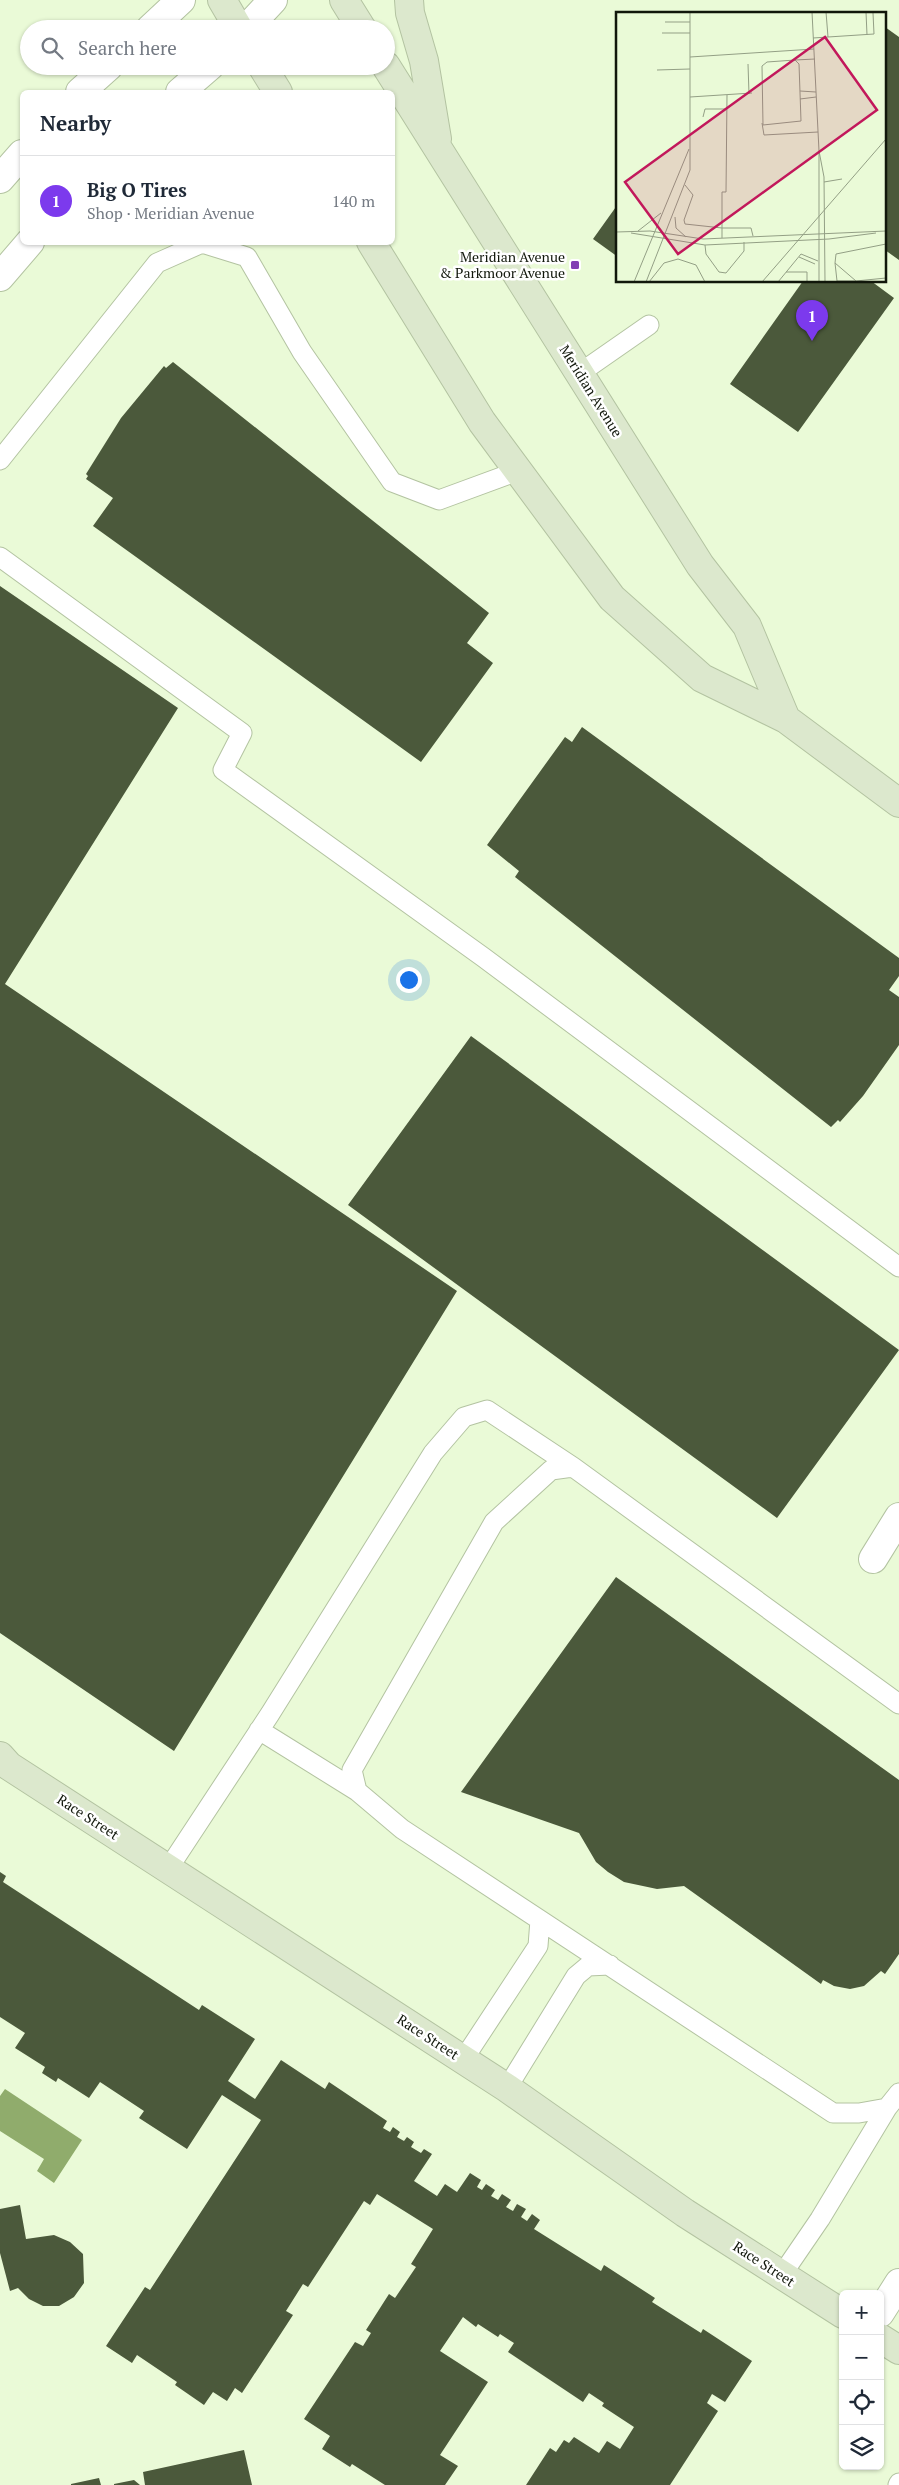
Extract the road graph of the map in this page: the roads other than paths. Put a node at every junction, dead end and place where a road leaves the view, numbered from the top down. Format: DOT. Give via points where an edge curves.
graph roads {
  1 [pos="181,0"];
  2 [pos="222,0"];
  3 [pos="273,0"];
  4 [pos="344,0"];
  5 [pos="409,0"];
  6 [pos="160,20"];
  7 [pos="234,20"];
  8 [pos="254,20"];
  9 [pos="356,20"];
  10 [pos="99,75"];
  11 [pos="200,75"];
  12 [pos="268,75"];
  13 [pos="392,75"];
  14 [pos="82,90"];
  15 [pos="182,90"];
  16 [pos="277,90"];
  17 [pos="439,150"];
  18 [pos="20,156"];
  19 [pos="0,179"];
  20 [pos="27,245"];
  21 [pos="198,245"];
  22 [pos="208,245"];
  23 [pos="373,245"];
  24 [pos="0,277"];
  25 [pos="649,325"];
  26 [pos="580,373"];
  27 [pos="0,460"];
  28 [pos="518,470"];
  29 [pos="0,557"];
  30 [pos="786,719"];
  31 [pos="899,803"];
  32 [pos="897,1262"];
  33 [pos="573,1467"];
  34 [pos="896,1528"];
  35 [pos="872,1559"];
  36 [pos="899,1704"];
  37 [pos="259,1730"];
  38 [pos="3,1763"];
  39 [pos="357,1791"];
  40 [pos="168,1870"];
  41 [pos="540,1920"];
  42 [pos="610,1965"];
  43 [pos="463,2060"];
  44 [pos="507,2088"];
  45 [pos="899,2093"];
  46 [pos="887,2108"];
  47 [pos="781,2276"];
  48 [pos="899,2283"];
  49 [pos="884,2307"];
  50 [pos="839,2312"];
  51 [pos="884,2341"];
  52 [pos="899,2350"];
  1 -- 6 [label="street"];
  2 -- 7 [label="main road"];
  3 -- 8 [label="street"];
  4 -- 9 [label="main road"];
  5 -- 17 [label="main road" via="424,61"];
  10 -- 14 [label="street"];
  11 -- 15 [label="street"];
  12 -- 16 [label="main road"];
  13 -- 17 [label="main road, Meridian Avenue"];
  17 -- 26 [label="main road, Meridian Avenue"];
  18 -- 19 [label="street"];
  20 -- 24 [label="street"];
  21 -- 27 [label="lane" via="157,263"];
  22 -- 28 [label="lane" via="247,257 302,352 392,482 439,500"];
  23 -- 28 [label="main road" via="482,422"];
  25 -- 26 [label="lane"];
  26 -- 30 [label="main road, Meridian Avenue" via="700,565 747,626"];
  28 -- 30 [label="main road" via="612,598 702,678"];
  29 -- 32 [label="lane" via="242,732 223,770"];
  30 -- 31 [label="main road"];
  33 -- 36 [label="lane"];
  33 -- 37 [label="lane" via="487,1410 464,1417 433,1453"];
  33 -- 39 [label="lane" via="551,1470 494,1522 352,1770"];
  34 -- 35 [label="street"];
  37 -- 39 [label="lane"];
  37 -- 40 [label="lane"];
  38 -- 40 [label="main road, Race Street"];
  39 -- 41 [label="lane" via="402,1829"];
  40 -- 43 [label="main road, Race Street"];
  41 -- 42 [label="lane"];
  41 -- 43 [label="lane" via="538,1946"];
  42 -- 44 [label="lane" via="588,1966 576,1976"];
  42 -- 46 [label="lane" via="832,2113"];
  43 -- 44 [label="main road, Race Street"];
  44 -- 47 [label="main road, Race Street"];
  45 -- 46 [label="lane"];
  46 -- 47 [label="lane" via="820,2219"];
  47 -- 50 [label="main road, Race Street"];
  48 -- 49 [label="street"];
  51 -- 52 [label="main road"];
}
